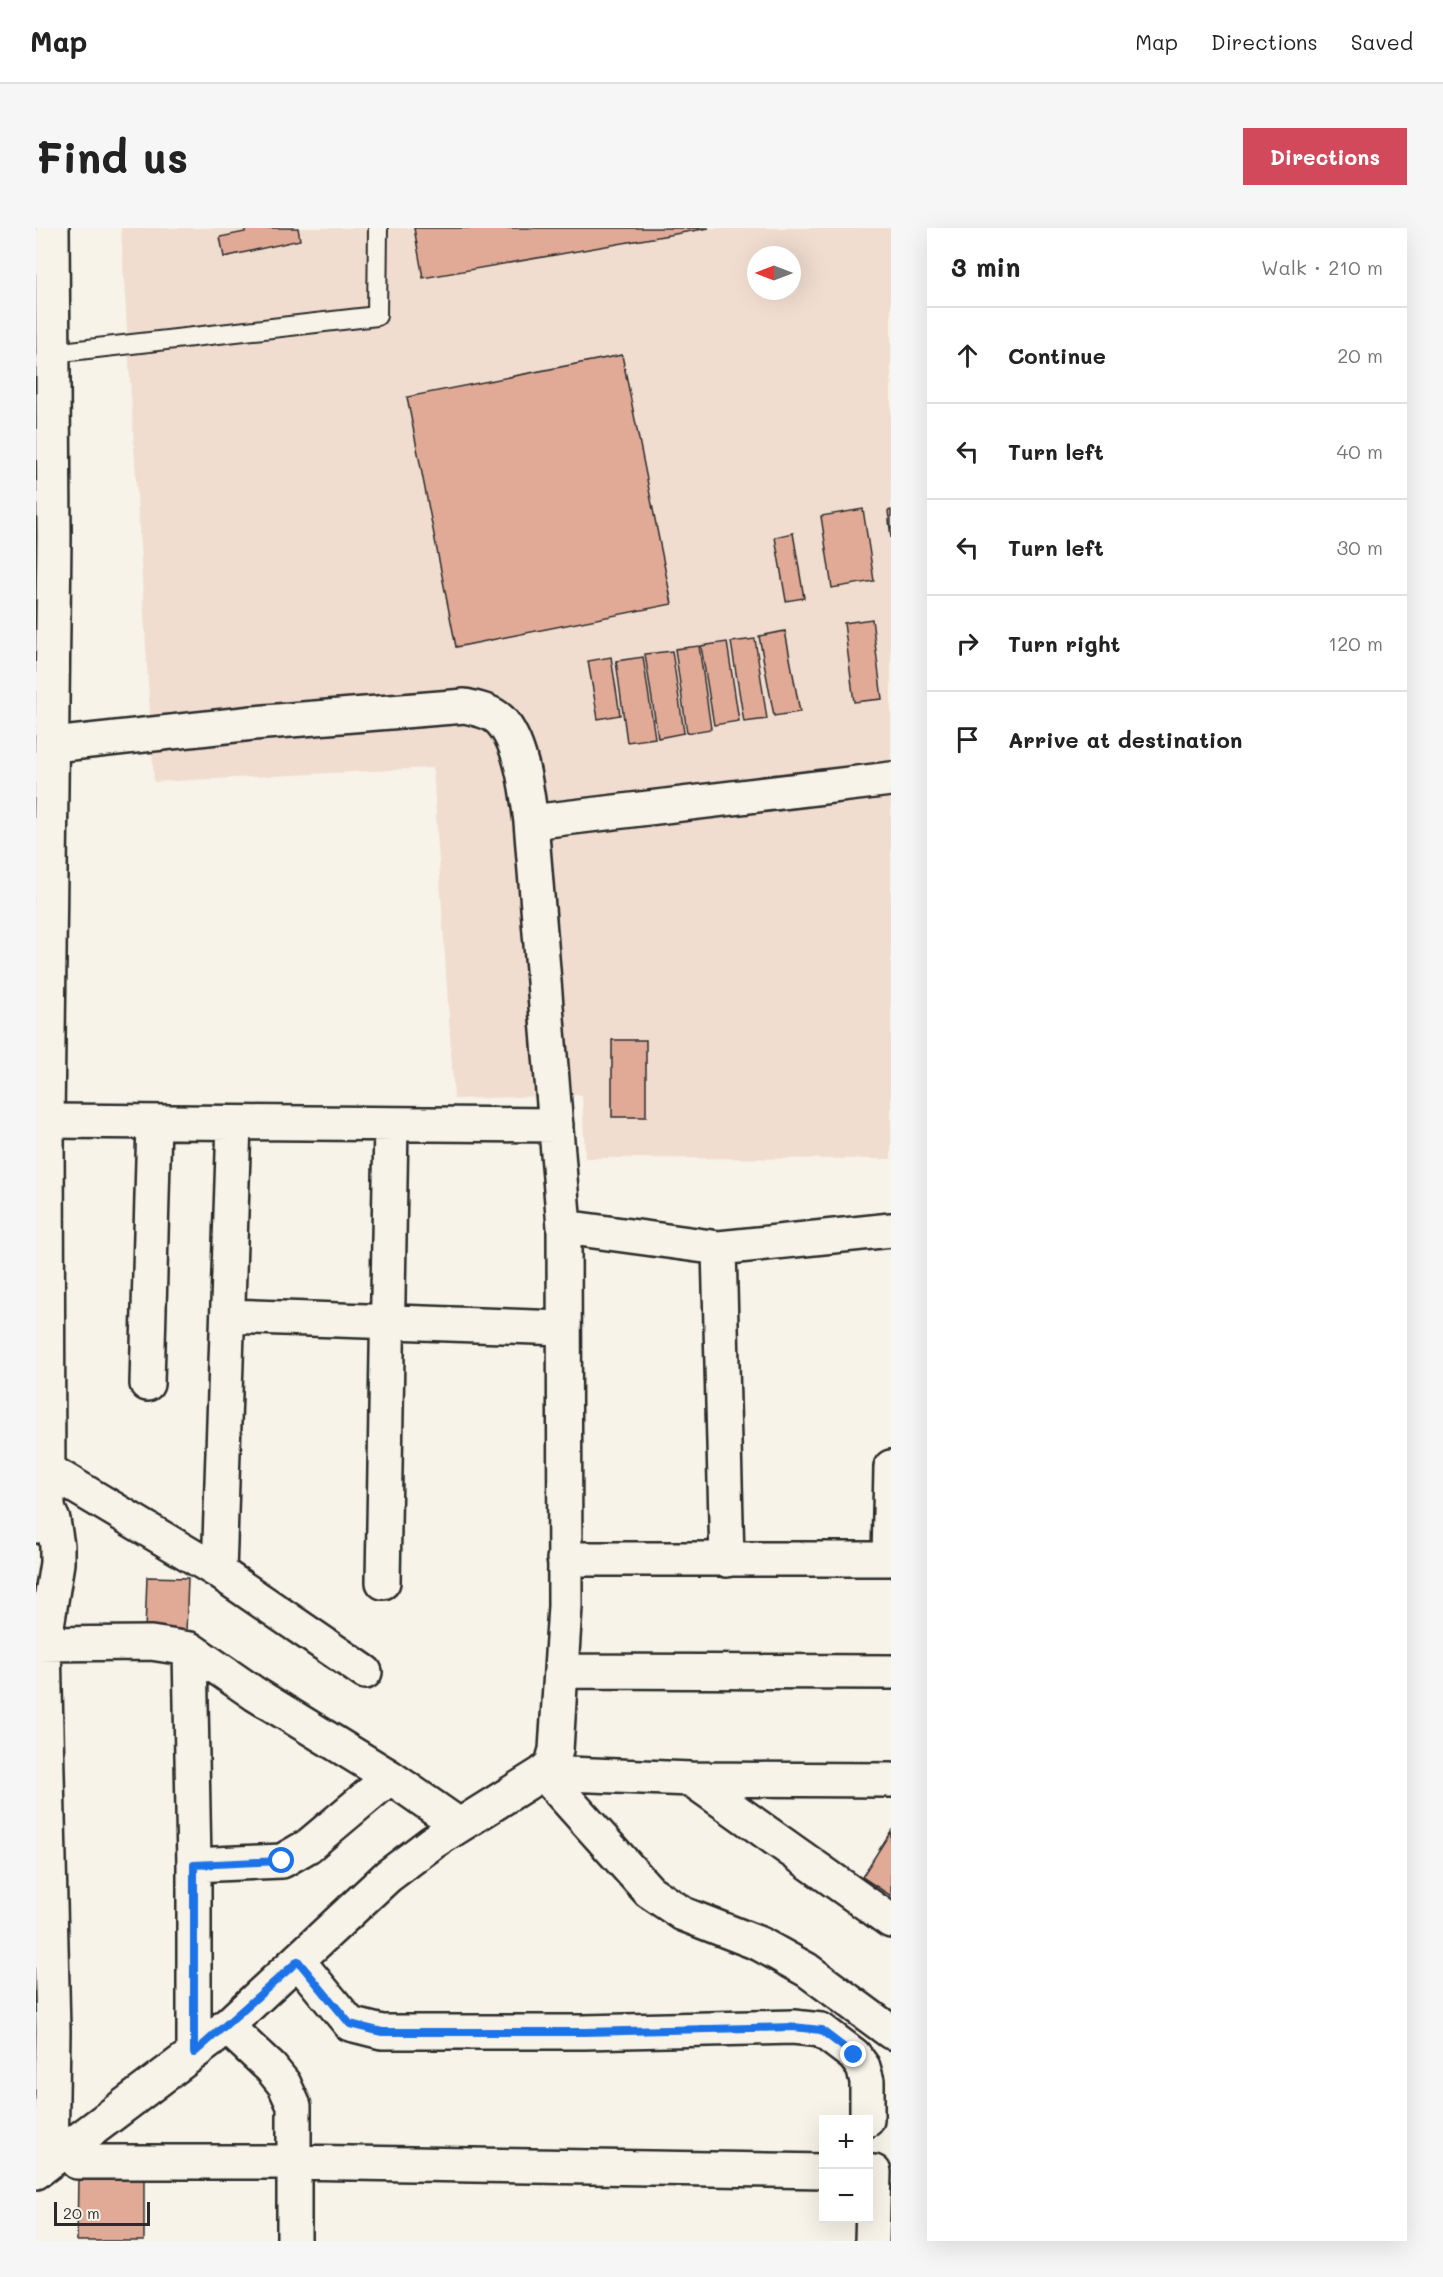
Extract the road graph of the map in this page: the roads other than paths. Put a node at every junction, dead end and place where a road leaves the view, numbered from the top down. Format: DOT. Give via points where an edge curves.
graph roads {
  1 [pos="52,228"];
  2 [pos="378,228"];
  3 [pos="53,353"];
  4 [pos="53,745"];
  5 [pos="891,779"];
  6 [pos="531,822"];
  7 [pos="47,1121"];
  8 [pos="154,1122"];
  9 [pos="234,1123"];
  10 [pos="391,1124"];
  11 [pos="556,1125"];
  12 [pos="564,1227"];
  13 [pos="891,1230"];
  14 [pos="719,1248"];
  15 [pos="228,1316"];
  16 [pos="388,1322"];
  17 [pos="562,1329"];
  18 [pos="147,1384"];
  19 [pos="891,1467"];
  20 [pos="48,1470"];
  21 [pos="42,1517"];
  22 [pos="564,1559"];
  23 [pos="890,1559"];
  24 [pos="727,1560"];
  25 [pos="219,1572"];
  26 [pos="383,1582"];
  27 [pos="40,1645"];
  28 [pos="190,1649"];
  29 [pos="562,1671"];
  30 [pos="365,1672"];
  31 [pos="891,1672"];
  32 [pos="543,1773"];
  33 [pos="390,1777"];
  34 [pos="691,1779"];
  35 [pos="891,1780"];
  36 [pos="459,1825"];
  37 [pos="194,1865"];
  38 [pos="891,1921"];
  39 [pos="298,1961"];
  40 [pos="226,2026"];
  41 [pos="891,2032"];
  42 [pos="194,2053"];
  43 [pos="867,2115"];
  44 [pos="292,2163"];
  45 [pos="55,2165"];
  46 [pos="819,2171"];
  47 [pos="875,2173"];
  48 [pos="294,2241"];
  49 [pos="872,2241"];
  1 -- 3 [label="street"];
  2 -- 3 [label="lane" via="377,316"];
  3 -- 4 [label="street"];
  4 -- 6 [label="street" via="253,723 465,706 486,711 500,720 511,739 524,776"];
  4 -- 7 [label="street"];
  5 -- 6 [label="street"];
  6 -- 11 [label="street"];
  7 -- 8 [label="street"];
  7 -- 20 [label="street"];
  8 -- 9 [label="street"];
  8 -- 18 [label="street"];
  9 -- 10 [label="street"];
  9 -- 15 [label="street"];
  10 -- 11 [label="street"];
  10 -- 16 [label="street"];
  11 -- 12 [label="street"];
  12 -- 14 [label="street"];
  12 -- 17 [label="street"];
  13 -- 14 [label="street"];
  14 -- 24 [label="street"];
  15 -- 16 [label="street"];
  15 -- 25 [label="street"];
  16 -- 17 [label="street"];
  16 -- 26 [label="street"];
  17 -- 22 [label="street"];
  19 -- 23 [label="street"];
  20 -- 21 [label="street"];
  20 -- 25 [label="street"];
  21 -- 27 [label="street" via="53,1520 57,1563"];
  22 -- 24 [label="street"];
  22 -- 29 [label="street"];
  23 -- 24 [label="street"];
  25 -- 30 [label="street"];
  27 -- 28 [label="street" via="151,1643"];
  27 -- 45 [label="street"];
  28 -- 33 [label="street"];
  28 -- 37 [label="street"];
  29 -- 31 [label="street"];
  29 -- 32 [label="street" via="556,1750 552,1764"];
  32 -- 34 [label="street"];
  32 -- 36 [label="street"];
  32 -- 41 [label="street" via="649,1891 666,1904 760,1944 798,1965"];
  33 -- 36 [label="street"];
  33 -- 37 [label="street" via="308,1846 282,1861"];
  34 -- 35 [label="street"];
  34 -- 38 [label="street"];
  36 -- 39 [label="street" via="388,1876"];
  37 -- 42 [label="street"];
  39 -- 40 [label="street"];
  39 -- 43 [label="street" via="350,2024 382,2032 793,2027 821,2030 854,2055 863,2067"];
  40 -- 42 [label="street"];
  40 -- 44 [label="street" via="271,2068 290,2095 294,2113"];
  42 -- 45 [label="street"];
  44 -- 45 [label="street"];
  44 -- 46 [label="street"];
  44 -- 48 [label="street"];
  47 -- 49 [label="street"];
}
